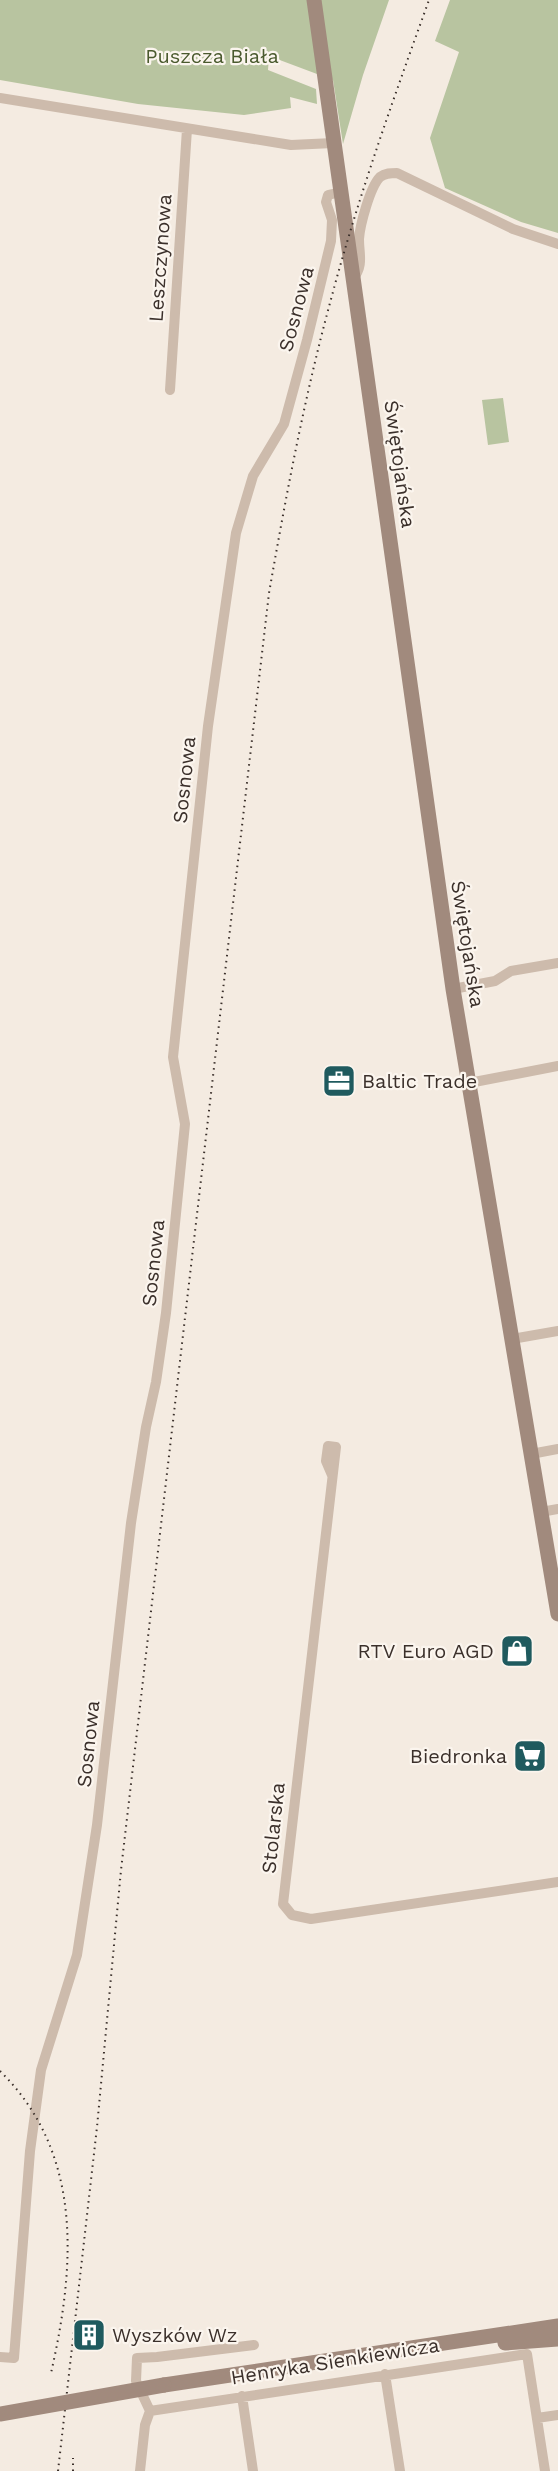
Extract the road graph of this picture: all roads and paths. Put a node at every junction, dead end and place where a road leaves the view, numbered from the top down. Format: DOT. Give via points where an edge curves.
graph roads {
  1 [pos="314,0"];
  2 [pos="0,98"];
  3 [pos="187,129"];
  4 [pos="333,144"];
  5 [pos="341,192"];
  6 [pos="558,244"];
  7 [pos="353,279"];
  8 [pos="170,390"];
  9 [pos="558,963"];
  10 [pos="453,989"];
  11 [pos="558,1066"];
  12 [pos="469,1083"];
  13 [pos="558,1331"];
  14 [pos="513,1339"];
  15 [pos="558,1449"];
  16 [pos="531,1454"];
  17 [pos="332,1475"];
  18 [pos="558,1509"];
  19 [pos="541,1512"];
  20 [pos="558,1614"];
  21 [pos="558,1882"];
  22 [pos="558,2326"];
  23 [pos="558,2338"];
  24 [pos="254,2345"];
  25 [pos="409,2348"];
  26 [pos="0,2357"];
  27 [pos="385,2374"];
  28 [pos="242,2396"];
  29 [pos="150,2412"];
  30 [pos="0,2414"];
  31 [pos="558,2415"];
  32 [pos="537,2418"];
  33 [pos="140,2471"];
  34 [pos="254,2471"];
  35 [pos="400,2471"];
  36 [pos="545,2471"];
  1 -- 4 [label="street, Świętojańska"];
  2 -- 3 [label="street"];
  3 -- 4 [label="street" via="291,145"];
  3 -- 8 [label="street, Leszczynowa"];
  4 -- 5 [label="street, Świętojańska"];
  5 -- 7 [label="street, Świętojańska"];
  5 -- 26 [label="street, Sosnowa" via="328,195 326,202 332,220 331,241 284,424 253,476 236,533 208,726 173,1057 185,1124 166,1313 131,1523 97,1825 77,1956 41,2070 30,2151 14,2358"];
  6 -- 7 [label="street, Świętojańska" via="513,230 398,173 386,173 373,188 361,226 361,265"];
  7 -- 10 [label="street, Świętojańska"];
  9 -- 10 [label="street" via="511,971 495,981"];
  10 -- 12 [label="street, Świętojańska"];
  11 -- 12 [label="street"];
  12 -- 14 [label="street, Świętojańska"];
  13 -- 14 [label="street"];
  14 -- 16 [label="street, Świętojańska"];
  15 -- 16 [label="street"];
  16 -- 19 [label="street, Świętojańska"];
  17 -- 21 [label="street, Stolarska" via="283,1904 292,1915 311,1919"];
  18 -- 19 [label="street"];
  19 -- 20 [label="street, Świętojańska"];
  22 -- 25 [label="street, Henryka Sienkiewicza"];
  23 -- 25 [label="street, Henryka Sienkiewicza"];
  24 -- 29 [label="street" via="137,2358 136,2380"];
  25 -- 30 [label="street, Henryka Sienkiewicza, bridge"];
  27 -- 28 [label="street, Henryka Sienkiewicza"];
  27 -- 32 [label="street, Henryka Sienkiewicza" via="527,2354"];
  27 -- 35 [label="street"];
  28 -- 29 [label="street, Henryka Sienkiewicza"];
  28 -- 34 [label="street"];
  29 -- 33 [label="street"];
  31 -- 32 [label="street"];
  32 -- 36 [label="street"];
}
